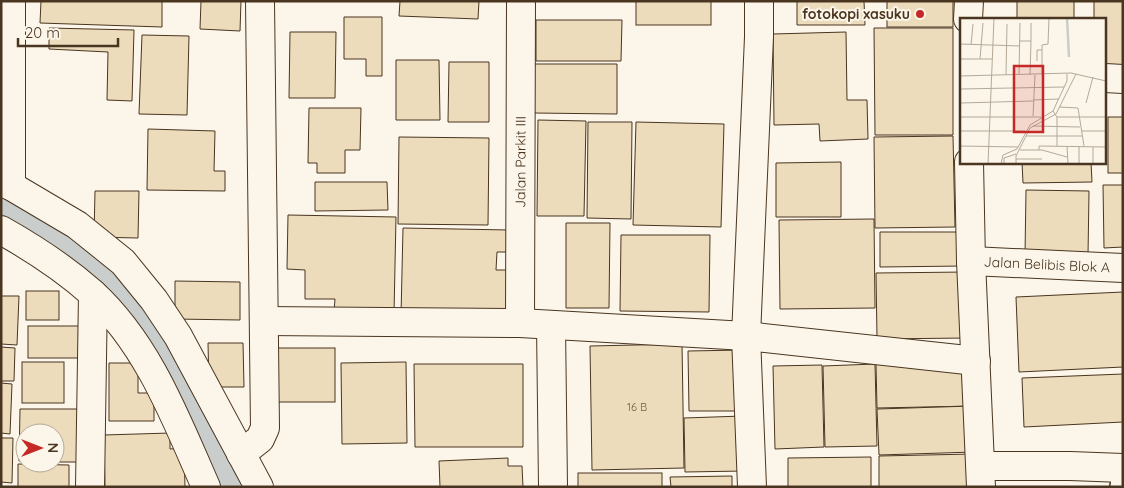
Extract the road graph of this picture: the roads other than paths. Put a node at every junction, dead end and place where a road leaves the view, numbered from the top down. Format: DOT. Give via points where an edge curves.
graph roads {
  1 [pos="11,1"];
  2 [pos="260,1"];
  3 [pos="521,1"];
  4 [pos="759,1"];
  5 [pos="968,1"];
  6 [pos="968,18"];
  7 [pos="1106,78"];
  8 [pos="1123,78"];
  9 [pos="969,164"];
  10 [pos="6,184"];
  11 [pos="1,230"];
  12 [pos="971,261"];
  13 [pos="1123,268"];
  14 [pos="93,294"];
  15 [pos="264,321"];
  16 [pos="520,323"];
  17 [pos="551,325"];
  18 [pos="746,336"];
  19 [pos="976,361"];
  20 [pos="242,454"];
  21 [pos="1120,474"];
  22 [pos="981,476"];
  23 [pos="90,487"];
  24 [pos="206,487"];
  25 [pos="259,487"];
  26 [pos="552,487"];
  27 [pos="752,487"];
  1 -- 10 [label="street"];
  2 -- 15 [label="street"];
  3 -- 16 [label="street, Jalan Parkit III"];
  4 -- 18 [label="street"];
  5 -- 6 [label="street"];
  7 -- 8 [label="street"];
  9 -- 12 [label="street"];
  10 -- 20 [label="street" via="77,225 123,262 178,336"];
  11 -- 14 [label="street" via="57,264"];
  12 -- 13 [label="street, Jalan Belibis Blok A"];
  12 -- 19 [label="street"];
  14 -- 23 [label="street"];
  14 -- 24 [label="street" via="135,344 156,378"];
  15 -- 16 [label="street"];
  15 -- 20 [label="street" via="265,428 260,439"];
  16 -- 17 [label="street"];
  17 -- 18 [label="street"];
  17 -- 26 [label="street"];
  18 -- 19 [label="street"];
  18 -- 27 [label="street"];
  19 -- 22 [label="street"];
  20 -- 25 [label="street"];
  21 -- 22 [label="street" via="1070,466"];
}
